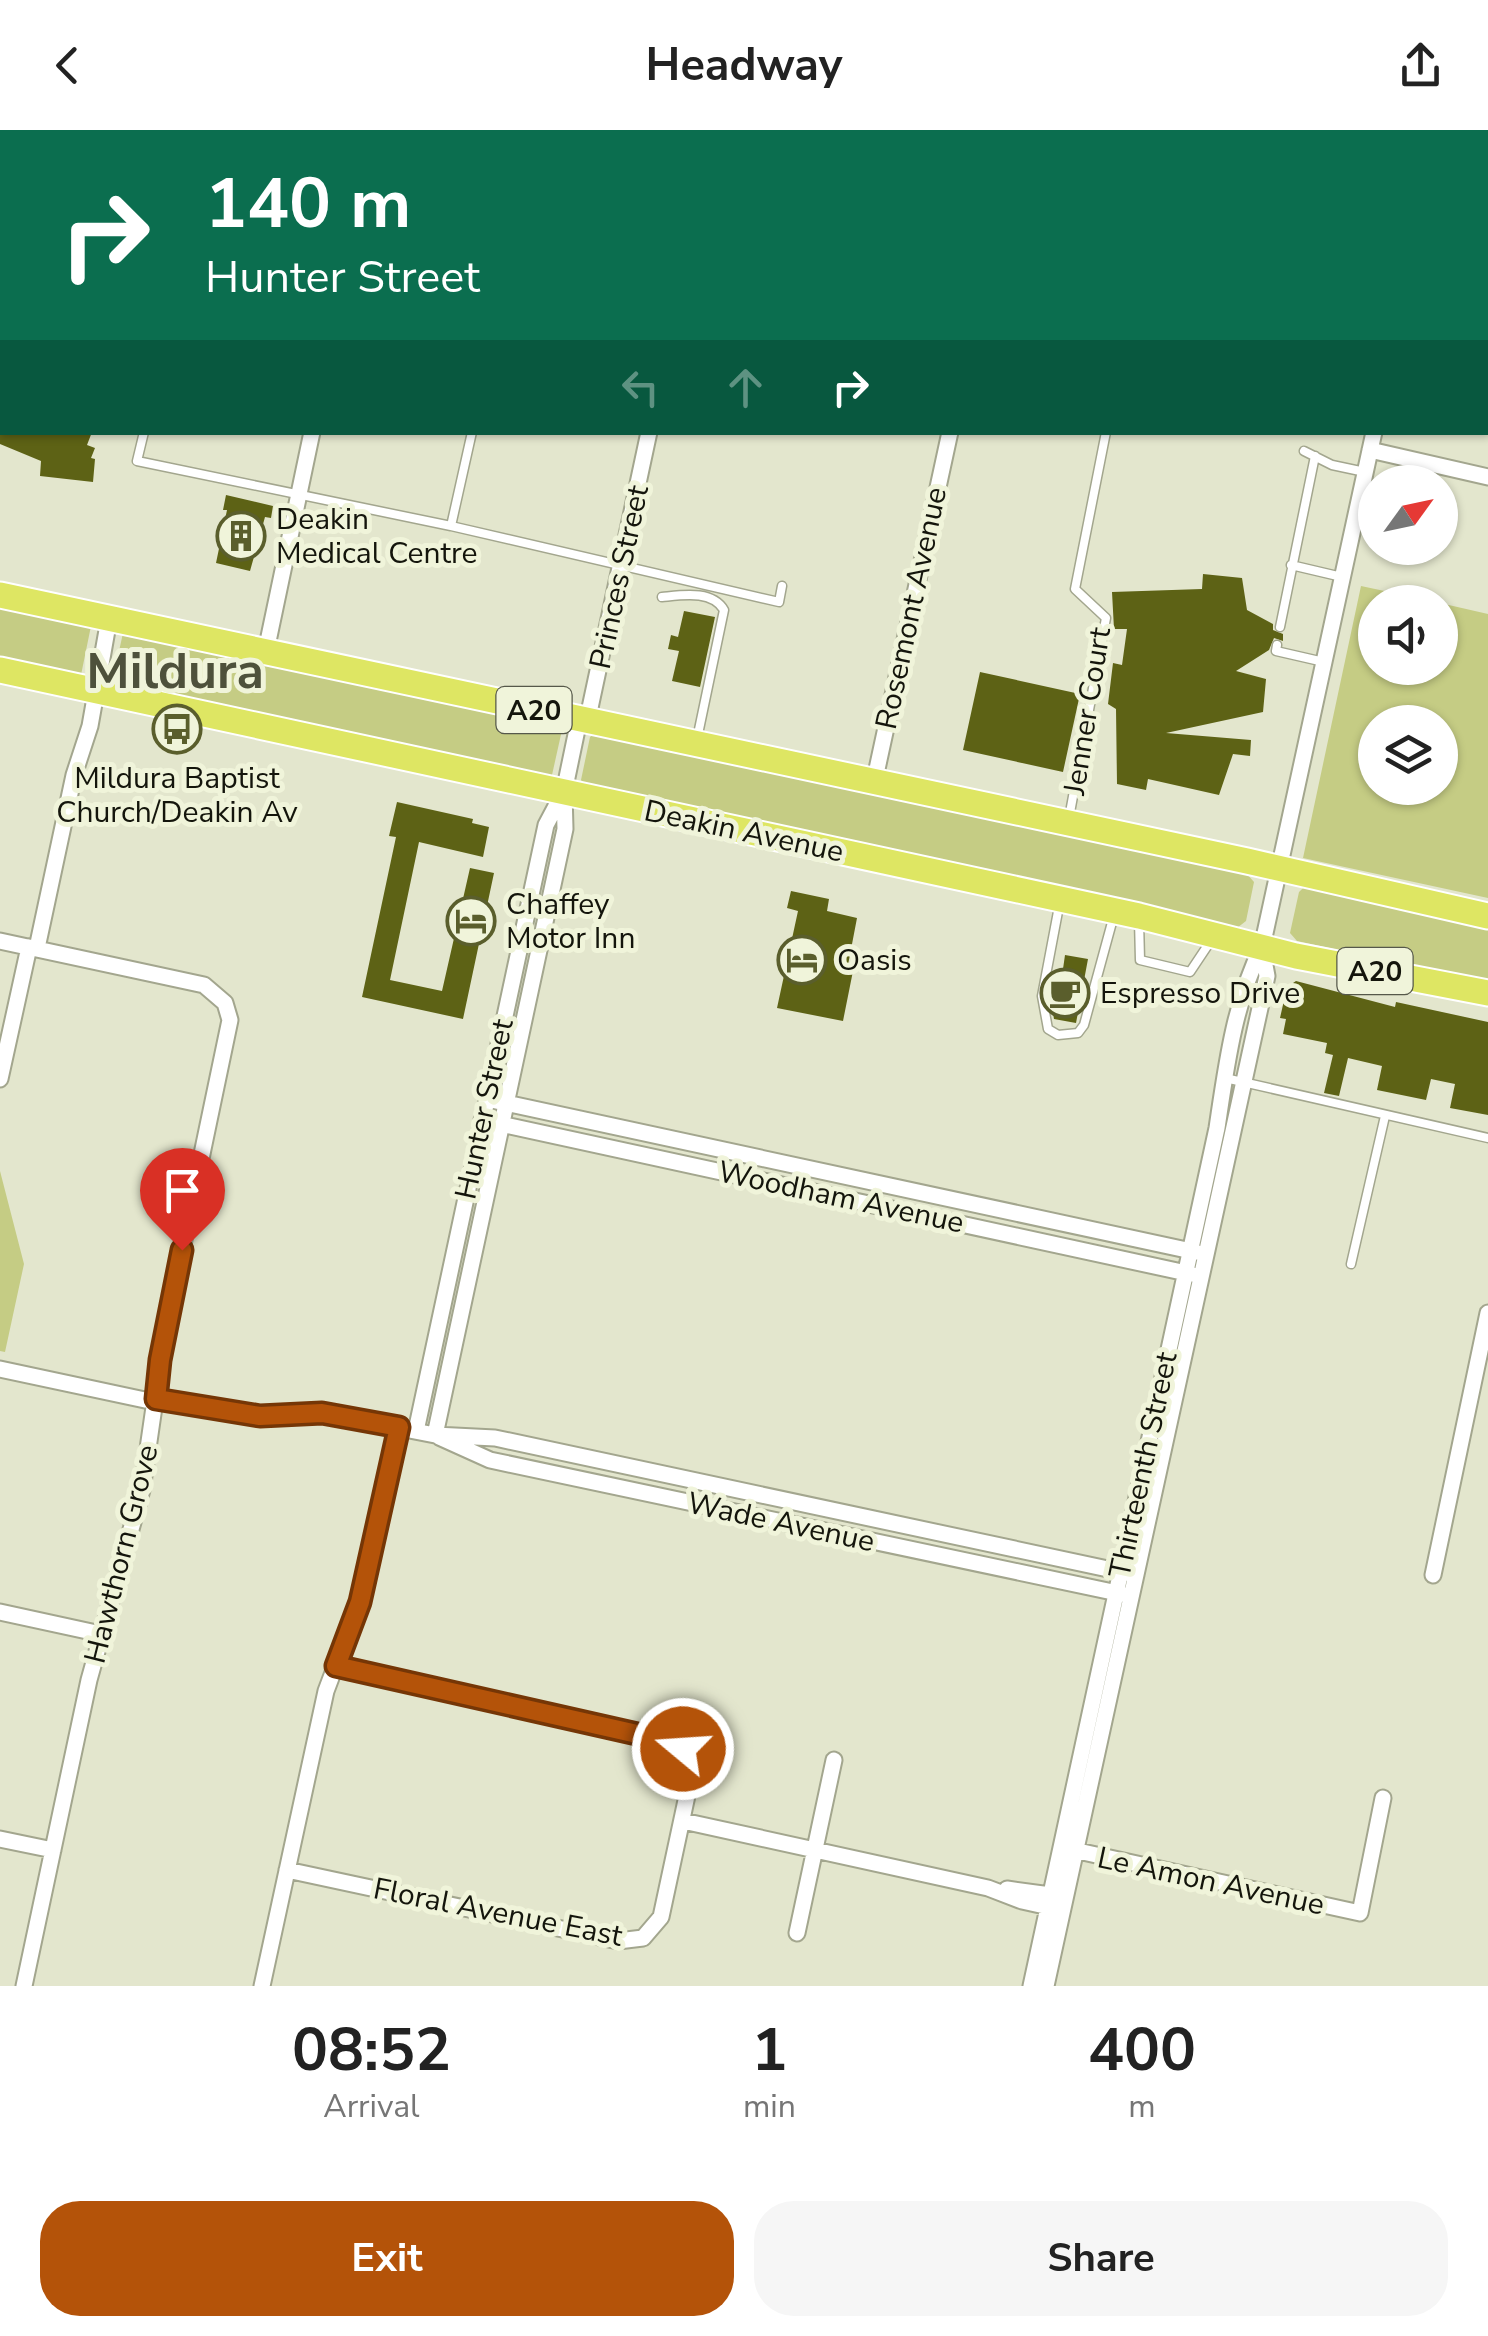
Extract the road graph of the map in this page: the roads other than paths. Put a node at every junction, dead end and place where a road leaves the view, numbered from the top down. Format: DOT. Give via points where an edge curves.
graph roads {
  1 [pos="143,435"];
  2 [pos="311,435"];
  3 [pos="471,435"];
  4 [pos="649,435"];
  5 [pos="949,435"];
  6 [pos="1105,435"];
  7 [pos="1373,435"];
  8 [pos="1370,450"];
  9 [pos="1304,451"];
  10 [pos="1314,456"];
  11 [pos="1367,465"];
  12 [pos="1358,471"];
  13 [pos="1488,476"];
  14 [pos="299,494"];
  15 [pos="1358,504"];
  16 [pos="451,526"];
  17 [pos="1292,564"];
  18 [pos="620,567"];
  19 [pos="1342,577"];
  20 [pos="782,586"];
  21 [pos="0,595"];
  22 [pos="662,597"];
  23 [pos="110,619"];
  24 [pos="1280,627"];
  25 [pos="1277,645"];
  26 [pos="266,652"];
  27 [pos="1324,662"];
  28 [pos="0,670"];
  29 [pos="94,690"];
  30 [pos="584,721"];
  31 [pos="696,745"];
  32 [pos="874,784"];
  33 [pos="564,792"];
  34 [pos="1067,825"];
  35 [pos="1279,871"];
  36 [pos="1060,899"];
  37 [pos="1127,913"];
  38 [pos="1488,916"];
  39 [pos="1214,935"];
  40 [pos="0,940"];
  41 [pos="1262,947"];
  42 [pos="33,948"];
  43 [pos="1488,993"];
  44 [pos="1224,1078"];
  45 [pos="0,1079"];
  46 [pos="1244,1082"];
  47 [pos="487,1099"];
  48 [pos="508,1104"];
  49 [pos="1385,1116"];
  50 [pos="482,1120"];
  51 [pos="503,1124"];
  52 [pos="1488,1138"];
  53 [pos="1198,1252"];
  54 [pos="1351,1264"];
  55 [pos="1193,1274"];
  56 [pos="1488,1313"];
  57 [pos="0,1369"];
  58 [pos="156,1399"];
  59 [pos="399,1427"];
  60 [pos="416,1431"];
  61 [pos="435,1435"];
  62 [pos="1128,1573"];
  63 [pos="1433,1575"];
  64 [pos="1124,1594"];
  65 [pos="0,1612"];
  66 [pos="102,1634"];
  67 [pos="336,1666"];
  68 [pos="834,1760"];
  69 [pos="1383,1798"];
  70 [pos="683,1821"];
  71 [pos="0,1839"];
  72 [pos="1069,1849"];
  73 [pos="54,1850"];
  74 [pos="814,1851"];
  75 [pos="287,1870"];
  76 [pos="1057,1902"];
  77 [pos="797,1933"];
  78 [pos="24,1986"];
  79 [pos="262,1986"];
  80 [pos="1032,1986"];
  81 [pos="1046,1986"];
  1 -- 14 [label="lane" via="137,461"];
  2 -- 14 [label="street"];
  3 -- 16 [label="lane"];
  4 -- 18 [label="street, Princes Street"];
  5 -- 32 [label="street, Rosemont Avenue"];
  6 -- 34 [label="lane, Jenner Court" via="1075,589 1106,618"];
  7 -- 8 [label="street, Thirteenth Street"];
  8 -- 11 [label="street, Thirteenth Street"];
  8 -- 13 [label="street"];
  9 -- 10 [label="lane"];
  10 -- 12 [label="lane"];
  10 -- 17 [label="lane"];
  14 -- 16 [label="lane"];
  14 -- 26 [label="street"];
  15 -- 19 [label="street, Thirteenth Street"];
  16 -- 18 [label="lane"];
  17 -- 19 [label="lane"];
  17 -- 24 [label="lane"];
  18 -- 20 [label="lane" via="779,602"];
  18 -- 30 [label="street, Princes Street"];
  19 -- 27 [label="street, Thirteenth Street"];
  21 -- 23 [label="highway, A20"];
  22 -- 31 [label="lane" via="714,599 724,610"];
  23 -- 26 [label="highway, A20"];
  23 -- 29 [label="street"];
  25 -- 27 [label="lane" via="1276,651"];
  26 -- 30 [label="highway, A20"];
  27 -- 35 [label="street, Thirteenth Street"];
  28 -- 29 [label="highway, Deakin Avenue / A20"];
  29 -- 33 [label="highway, Deakin Avenue / A20"];
  29 -- 42 [label="street"];
  30 -- 31 [label="highway, A20"];
  30 -- 33 [label="street, Hunter Street"];
  31 -- 32 [label="highway, A20"];
  32 -- 34 [label="highway, A20"];
  33 -- 36 [label="highway, Deakin Avenue / A20"];
  33 -- 47 [label="street, Hunter Street" via="546,825"];
  33 -- 48 [label="street, Hunter Street" via="566,829"];
  34 -- 35 [label="highway, A20"];
  35 -- 38 [label="highway, A20"];
  35 -- 41 [label="street, Thirteenth Street"];
  36 -- 37 [label="highway, Deakin Avenue / A20"];
  36 -- 37 [label="lane" via="1042,996 1048,1029 1058,1035 1078,1032 1084,1024"];
  37 -- 39 [label="highway, Deakin Avenue / A20"];
  37 -- 39 [label="lane" via="1140,960 1190,972"];
  39 -- 41 [label="highway, Deakin Avenue / A20"];
  40 -- 42 [label="street"];
  41 -- 43 [label="highway, Deakin Avenue / A20"];
  41 -- 44 [label="street, Thirteenth Street" via="1247,979"];
  41 -- 46 [label="street, Thirteenth Street" via="1266,976"];
  42 -- 45 [label="street"];
  42 -- 58 [label="street, Hawthorn Grove" via="204,985 225,1003 229,1029"];
  44 -- 46 [label="lane"];
  44 -- 53 [label="street, Thirteenth Street"];
  46 -- 49 [label="lane"];
  46 -- 53 [label="street, Thirteenth Street"];
  47 -- 48 [label="street, Woodham Avenue"];
  47 -- 50 [label="street, Hunter Street"];
  48 -- 51 [label="street, Hunter Street"];
  48 -- 53 [label="street, Woodham Avenue"];
  49 -- 52 [label="lane"];
  49 -- 54 [label="lane"];
  50 -- 51 [label="street, Woodham Avenue"];
  50 -- 60 [label="street, Hunter Street"];
  51 -- 55 [label="street, Woodham Avenue"];
  51 -- 61 [label="street, Hunter Street"];
  53 -- 55 [label="street, Thirteenth Street"];
  55 -- 62 [label="street, Thirteenth Street"];
  56 -- 63 [label="street"];
  57 -- 58 [label="street, Wade Avenue"];
  58 -- 59 [label="street, Wade Avenue" via="260,1416 322,1413"];
  58 -- 66 [label="street, Hawthorn Grove" via="142,1490"];
  59 -- 60 [label="street, Wade Avenue"];
  59 -- 67 [label="street" via="360,1602"];
  60 -- 61 [label="street, Wade Avenue"];
  61 -- 62 [label="street, Wade Avenue" via="495,1438"];
  61 -- 64 [label="street, Wade Avenue" via="490,1460"];
  62 -- 64 [label="street, Thirteenth Street"];
  64 -- 72 [label="street, Thirteenth Street"];
  65 -- 66 [label="street"];
  66 -- 73 [label="street, Hawthorn Grove"];
  67 -- 70 [label="street, Floral Avenue East" via="677,1744 691,1766"];
  67 -- 75 [label="street"];
  68 -- 74 [label="street"];
  69 -- 72 [label="street, Le Amon Avenue" via="1360,1914"];
  70 -- 74 [label="street"];
  70 -- 75 [label="street, Floral Avenue East" via="661,1917 651,1932 630,1941"];
  71 -- 73 [label="street"];
  72 -- 76 [label="street, Thirteenth Street"];
  73 -- 78 [label="street, Hawthorn Grove"];
  74 -- 76 [label="street"];
  74 -- 77 [label="street"];
  75 -- 79 [label="street"];
  76 -- 80 [label="street, Thirteenth Street"];
  76 -- 81 [label="street, Thirteenth Street"];
}
